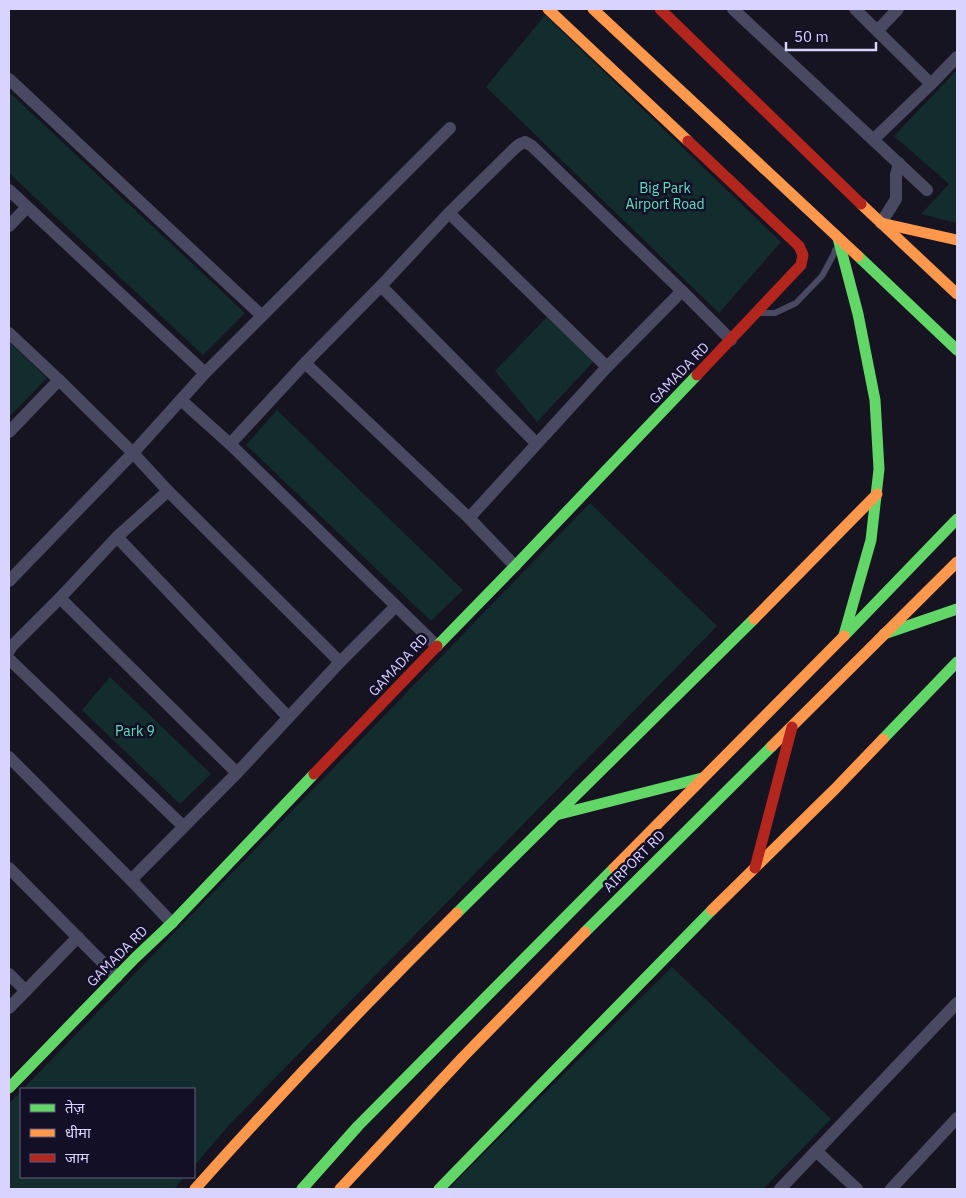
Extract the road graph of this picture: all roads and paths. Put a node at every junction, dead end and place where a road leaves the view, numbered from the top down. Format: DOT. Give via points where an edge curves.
graph roads {
  1 [pos="548,9"];
  2 [pos="593,9"];
  3 [pos="660,9"];
  4 [pos="733,9"];
  5 [pos="855,9"];
  6 [pos="898,9"];
  7 [pos="878,30"];
  8 [pos="957,57"];
  9 [pos="9,79"];
  10 [pos="931,84"];
  11 [pos="450,128"];
  12 [pos="874,139"];
  13 [pos="899,163"];
  14 [pos="9,190"];
  15 [pos="927,190"];
  16 [pos="27,207"];
  17 [pos="449,213"];
  18 [pos="881,223"];
  19 [pos="9,226"];
  20 [pos="838,238"];
  21 [pos="957,240"];
  22 [pos="381,286"];
  23 [pos="682,291"];
  24 [pos="957,294"];
  25 [pos="756,314"];
  26 [pos="262,316"];
  27 [pos="9,333"];
  28 [pos="731,340"];
  29 [pos="957,350"];
  30 [pos="305,363"];
  31 [pos="607,367"];
  32 [pos="206,373"];
  33 [pos="59,380"];
  34 [pos="181,400"];
  35 [pos="9,432"];
  36 [pos="536,443"];
  37 [pos="230,444"];
  38 [pos="133,453"];
  39 [pos="168,491"];
  40 [pos="876,494"];
  41 [pos="469,518"];
  42 [pos="957,519"];
  43 [pos="117,537"];
  44 [pos="957,562"];
  45 [pos="515,566"];
  46 [pos="9,582"];
  47 [pos="60,598"];
  48 [pos="396,606"];
  49 [pos="957,609"];
  50 [pos="884,634"];
  51 [pos="843,637"];
  52 [pos="437,646"];
  53 [pos="9,651"];
  54 [pos="9,659"];
  55 [pos="340,662"];
  56 [pos="957,662"];
  57 [pos="288,717"];
  58 [pos="792,725"];
  59 [pos="9,757"];
  60 [pos="237,772"];
  61 [pos="703,778"];
  62 [pos="556,815"];
  63 [pos="184,826"];
  64 [pos="9,868"];
  65 [pos="755,868"];
  66 [pos="131,880"];
  67 [pos="172,923"];
  68 [pos="78,937"];
  69 [pos="9,974"];
  70 [pos="117,977"];
  71 [pos="26,991"];
  72 [pos="957,1004"];
  73 [pos="9,1008"];
  74 [pos="9,1088"];
  75 [pos="957,1120"];
  76 [pos="816,1151"];
  77 [pos="196,1189"];
  78 [pos="302,1189"];
  79 [pos="340,1189"];
  80 [pos="439,1189"];
  81 [pos="780,1189"];
  82 [pos="857,1189"];
  83 [pos="891,1189"];
  1 -- 25 [label="main road, GAMADA RD" via="804,252 802,265"];
  2 -- 20 [label="main road"];
  3 -- 18 [label="main road"];
  4 -- 12 [label="street"];
  5 -- 7 [label="street"];
  6 -- 7 [label="street"];
  7 -- 10 [label="street"];
  8 -- 10 [label="street"];
  9 -- 26 [label="street"];
  10 -- 12 [label="street"];
  11 -- 26 [label="street"];
  12 -- 13 [label="street"];
  13 -- 15 [label="street"];
  13 -- 18 [label="street" via="896,199"];
  14 -- 16 [label="street"];
  16 -- 19 [label="street"];
  16 -- 32 [label="street"];
  17 -- 22 [label="street"];
  17 -- 23 [label="street" via="525,142"];
  17 -- 31 [label="street"];
  18 -- 21 [label="main road"];
  18 -- 24 [label="main road"];
  20 -- 25 [label="lane" via="834,254 822,276 796,303 775,313"];
  20 -- 29 [label="main road"];
  20 -- 40 [label="main road" via="876,400 880,469"];
  22 -- 30 [label="street"];
  22 -- 36 [label="street"];
  23 -- 28 [label="street"];
  23 -- 31 [label="street"];
  25 -- 28 [label="main road, GAMADA RD"];
  26 -- 32 [label="street"];
  27 -- 33 [label="street"];
  28 -- 45 [label="main road, GAMADA RD"];
  30 -- 37 [label="street"];
  30 -- 41 [label="street"];
  31 -- 36 [label="street"];
  32 -- 34 [label="street"];
  33 -- 35 [label="street"];
  33 -- 38 [label="street"];
  34 -- 37 [label="street"];
  34 -- 38 [label="street"];
  36 -- 41 [label="street"];
  37 -- 48 [label="street"];
  38 -- 39 [label="street"];
  38 -- 46 [label="street"];
  39 -- 43 [label="street"];
  39 -- 55 [label="street"];
  40 -- 51 [label="main road" via="871,540"];
  40 -- 62 [label="main road" via="730,644"];
  41 -- 45 [label="street"];
  42 -- 51 [label="main road"];
  43 -- 47 [label="street"];
  43 -- 57 [label="street"];
  44 -- 50 [label="main road, AIRPORT RD"];
  45 -- 52 [label="main road, GAMADA RD"];
  47 -- 53 [label="street"];
  47 -- 60 [label="street"];
  48 -- 52 [label="street"];
  48 -- 55 [label="street"];
  49 -- 50 [label="main road"];
  50 -- 58 [label="main road, AIRPORT RD"];
  51 -- 61 [label="main road"];
  52 -- 67 [label="main road, GAMADA RD"];
  54 -- 63 [label="street"];
  55 -- 57 [label="street"];
  56 -- 65 [label="main road"];
  57 -- 60 [label="street"];
  58 -- 65 [label="main road"];
  58 -- 79 [label="main road, AIRPORT RD" via="572,945"];
  59 -- 66 [label="street"];
  60 -- 63 [label="street"];
  61 -- 62 [label="main road"];
  61 -- 78 [label="main road" via="358,1126"];
  62 -- 77 [label="main road" via="391,979 262,1114"];
  63 -- 66 [label="street"];
  64 -- 68 [label="street"];
  65 -- 80 [label="main road"];
  66 -- 67 [label="street"];
  67 -- 70 [label="main road, GAMADA RD"];
  68 -- 70 [label="street"];
  68 -- 71 [label="street"];
  69 -- 71 [label="street"];
  70 -- 74 [label="main road, GAMADA RD"];
  71 -- 73 [label="street"];
  72 -- 76 [label="street"];
  75 -- 83 [label="street"];
  76 -- 81 [label="street"];
  76 -- 82 [label="street"];
}
